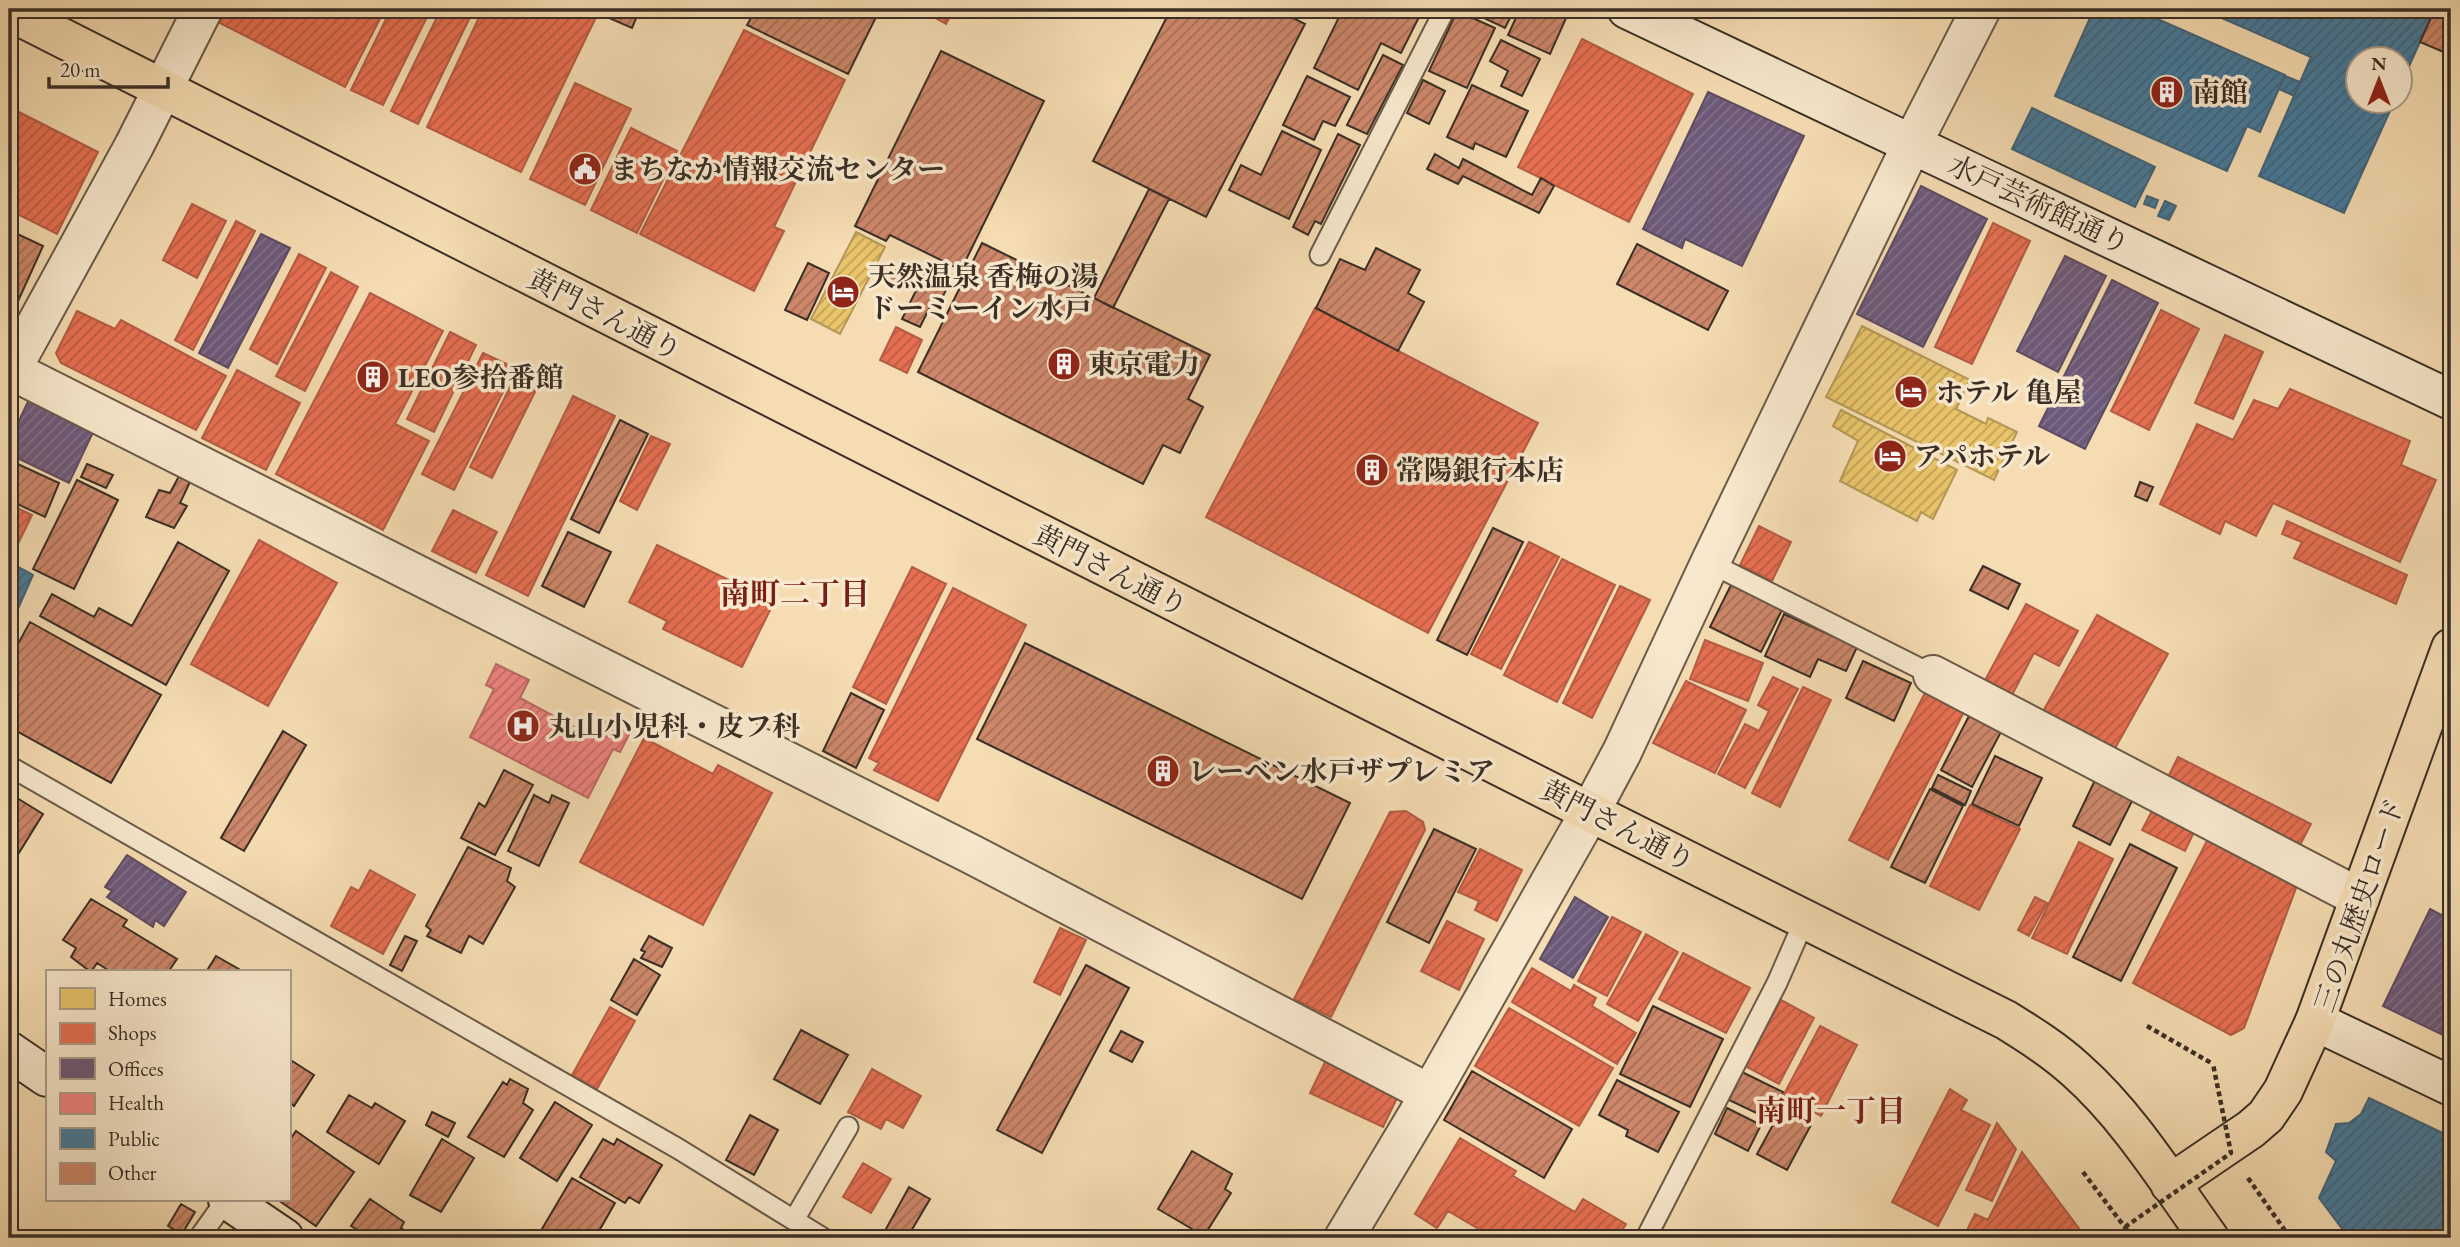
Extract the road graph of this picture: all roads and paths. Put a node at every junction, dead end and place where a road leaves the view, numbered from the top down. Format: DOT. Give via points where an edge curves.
graph roads {
  1 [pos="203,9"];
  2 [pos="1445,9"];
  3 [pos="1627,9"];
  4 [pos="1981,9"];
  5 [pos="9,12"];
  6 [pos="162,90"];
  7 [pos="1912,144"];
  8 [pos="1320,255"];
  9 [pos="10,371"];
  10 [pos="2451,400"];
  11 [pos="1710,563"];
  12 [pos="2451,648"];
  13 [pos="1933,676"];
  14 [pos="9,766"];
  15 [pos="1590,813"];
  16 [pos="2360,898"];
  17 [pos="1805,919"];
  18 [pos="2315,1021"];
  19 [pos="2147,1026"];
  20 [pos="9,1051"];
  21 [pos="46,1076"];
  22 [pos="2451,1086"];
  23 [pos="1430,1094"];
  24 [pos="848,1127"];
  25 [pos="2083,1172"];
  26 [pos="2247,1175"];
  27 [pos="2170,1184"];
  28 [pos="226,1202"];
  29 [pos="230,1202"];
  30 [pos="794,1220"];
  31 [pos="2125,1227"];
  32 [pos="2286,1232"];
  33 [pos="199,1238"];
  34 [pos="284,1238"];
  35 [pos="823,1238"];
  36 [pos="1344,1238"];
  37 [pos="1646,1238"];
  38 [pos="2133,1238"];
  39 [pos="2209,1238"];
  1 -- 6 [label="street"];
  2 -- 8 [label="lane"];
  3 -- 7 [label="street, 水戸芸術館通り"];
  4 -- 7 [label="street"];
  5 -- 6 [label="highway, 黄門さん通り"];
  6 -- 9 [label="street"];
  6 -- 15 [label="highway, 黄門さん通り"];
  7 -- 10 [label="street, 水戸芸術館通り"];
  7 -- 11 [label="street"];
  9 -- 23 [label="street" via="973,855"];
  11 -- 13 [label="lane"];
  11 -- 15 [label="street"];
  12 -- 16 [label="highway, 三の丸歴史ロード"];
  13 -- 16 [label="street"];
  14 -- 30 [label="lane" via="677,1148"];
  15 -- 17 [label="highway, 黄門さん通り"];
  15 -- 23 [label="street"];
  16 -- 18 [label="highway, 三の丸歴史ロード"];
  17 -- 27 [label="highway, 黄門さん通り" via="2045,1044 2112,1106"];
  17 -- 37 [label="lane"];
  18 -- 22 [label="street, 三の丸歴史ロード"];
  18 -- 27 [label="highway" via="2283,1091 2266,1116"];
  19 -- 31 [label="path, bridge" via="2213,1064 2231,1153"];
  20 -- 21 [label="street"];
  23 -- 36 [label="street"];
  24 -- 30 [label="lane"];
  25 -- 31 [label="path"];
  26 -- 32 [label="path"];
  27 -- 39 [label="highway, 黄門さん通り"];
  28 -- 33 [label="lane"];
  29 -- 34 [label="street"];
  30 -- 35 [label="lane"];
  31 -- 38 [label="path"];
}
